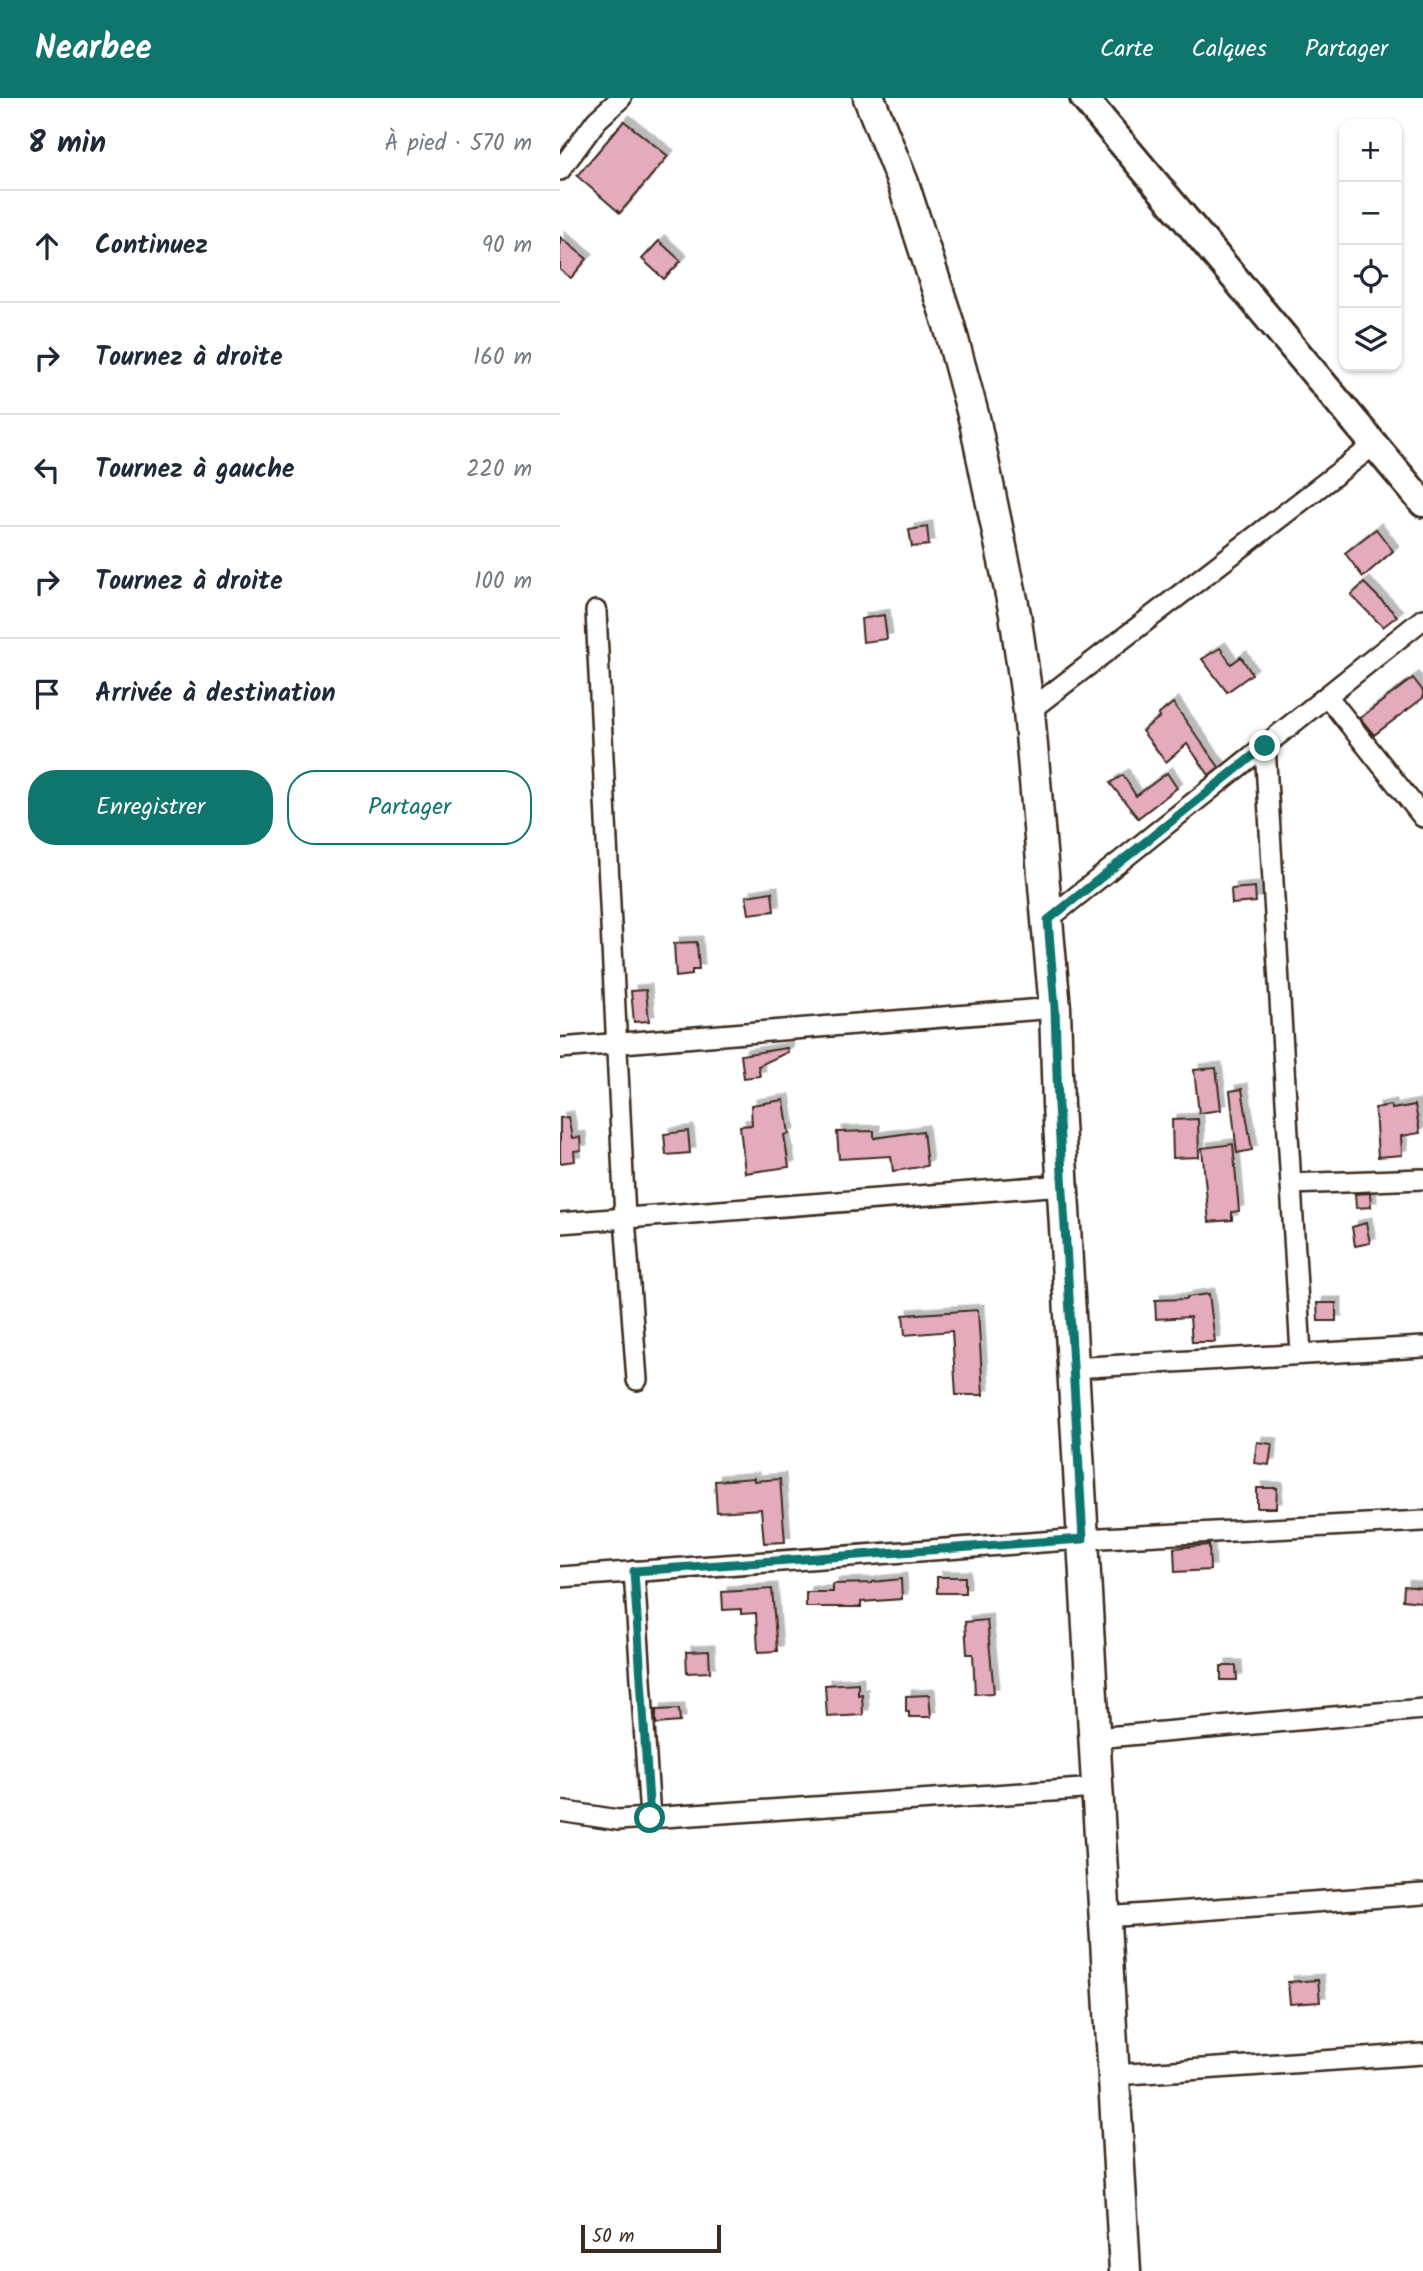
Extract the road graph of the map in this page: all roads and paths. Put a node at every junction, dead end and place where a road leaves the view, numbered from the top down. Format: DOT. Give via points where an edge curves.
graph roads {
  1 [pos="621,98"];
  2 [pos="869,98"];
  3 [pos="1084,98"];
  4 [pos="560,170"];
  5 [pos="1374,445"];
  6 [pos="1423,503"];
  7 [pos="596,611"];
  8 [pos="1423,619"];
  9 [pos="1327,696"];
  10 [pos="1028,712"];
  11 [pos="1265,746"];
  12 [pos="1423,817"];
  13 [pos="1048,920"];
  14 [pos="1055,1008"];
  15 [pos="618,1044"];
  16 [pos="560,1048"];
  17 [pos="1423,1179"];
  18 [pos="1291,1184"];
  19 [pos="1063,1185"];
  20 [pos="625,1218"];
  21 [pos="560,1223"];
  22 [pos="1423,1347"];
  23 [pos="1301,1354"];
  24 [pos="1073,1368"];
  25 [pos="637,1380"];
  26 [pos="1423,1521"];
  27 [pos="1083,1539"];
  28 [pos="634,1571"];
  29 [pos="560,1577"];
  30 [pos="1423,1709"];
  31 [pos="1095,1738"];
  32 [pos="1097,1788"];
  33 [pos="560,1811"];
  34 [pos="650,1818"];
  35 [pos="1423,1894"];
  36 [pos="1105,1917"];
  37 [pos="1423,2054"];
  38 [pos="1114,2075"];
  39 [pos="1125,2271"];
  1 -- 4 [label="street" via="597,120"];
  2 -- 10 [label="main road" via="903,183 975,422 1015,614"];
  3 -- 5 [label="main road"];
  5 -- 6 [label="main road"];
  5 -- 10 [label="street"];
  7 -- 15 [label="street"];
  8 -- 9 [label="street"];
  9 -- 11 [label="street"];
  9 -- 12 [label="street"];
  10 -- 13 [label="main road"];
  11 -- 13 [label="street"];
  11 -- 18 [label="street"];
  13 -- 14 [label="main road"];
  14 -- 15 [label="street"];
  14 -- 19 [label="main road"];
  15 -- 16 [label="street"];
  15 -- 20 [label="street"];
  17 -- 18 [label="street"];
  18 -- 23 [label="street"];
  19 -- 20 [label="street"];
  19 -- 24 [label="main road"];
  20 -- 21 [label="street"];
  20 -- 25 [label="street"];
  22 -- 23 [label="street"];
  23 -- 24 [label="street"];
  24 -- 27 [label="main road"];
  26 -- 27 [label="street"];
  27 -- 28 [label="street"];
  27 -- 31 [label="main road"];
  28 -- 29 [label="street"];
  28 -- 34 [label="street"];
  30 -- 31 [label="street"];
  31 -- 32 [label="main road"];
  32 -- 34 [label="street"];
  32 -- 36 [label="main road"];
  33 -- 34 [label="street" via="618,1820"];
  35 -- 36 [label="street"];
  36 -- 38 [label="main road"];
  37 -- 38 [label="street"];
  38 -- 39 [label="main road"];
}
